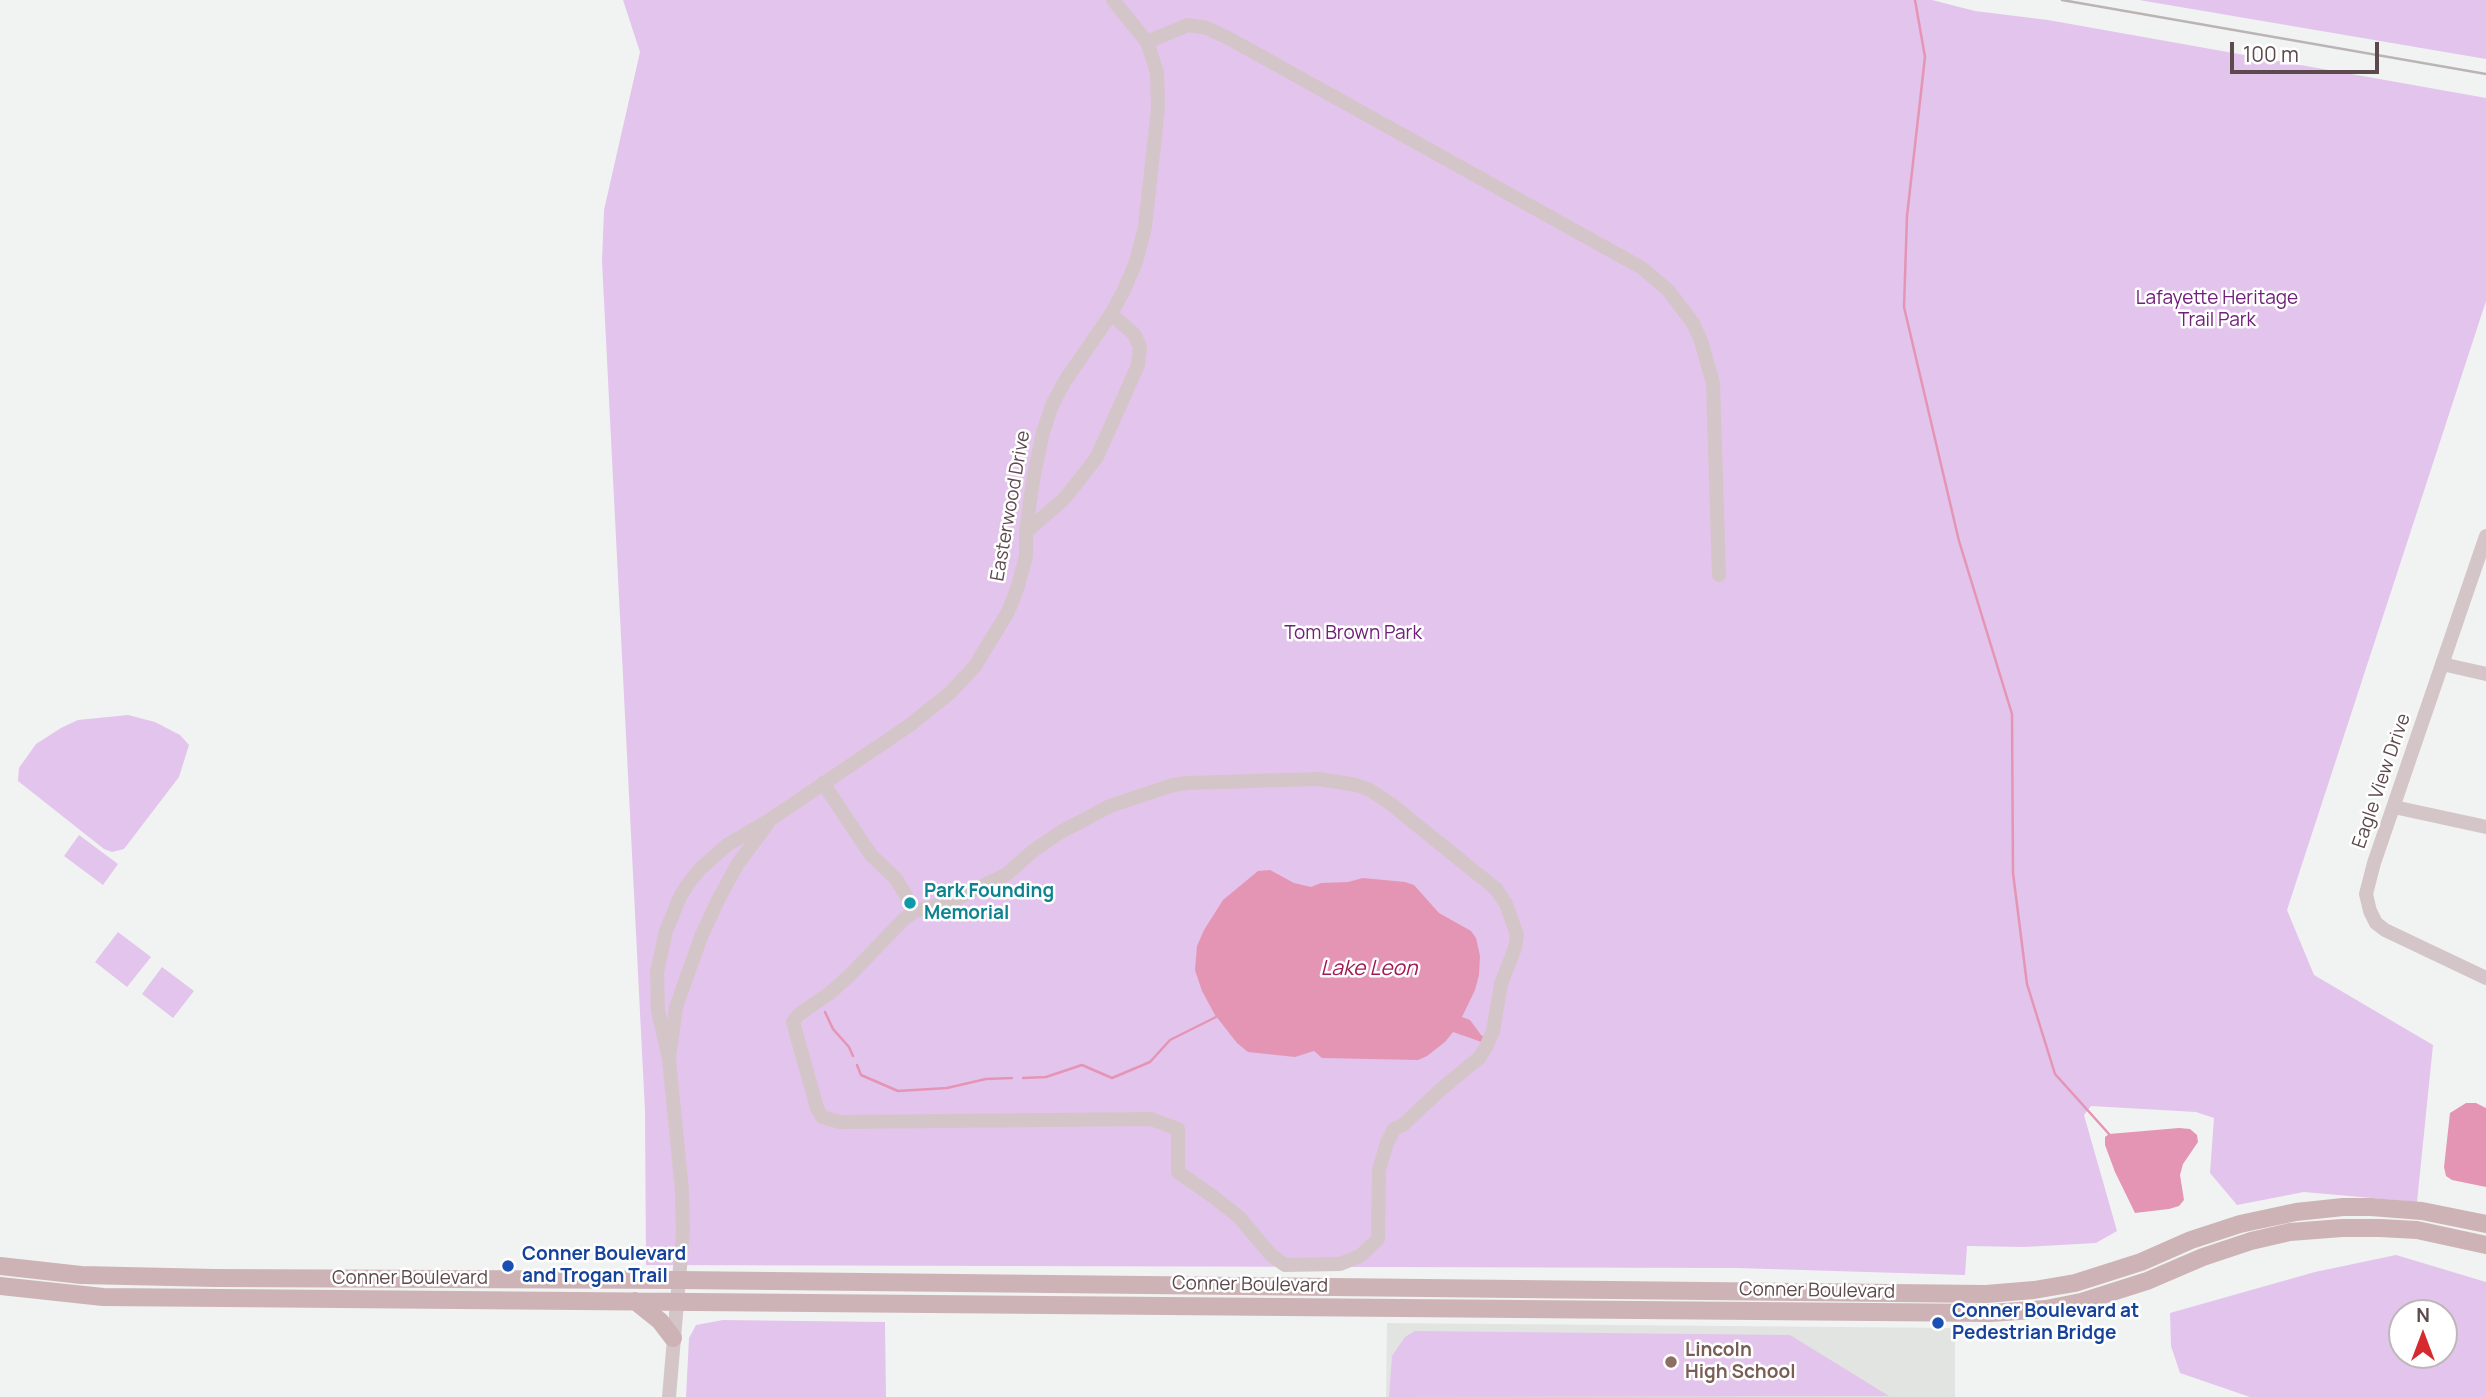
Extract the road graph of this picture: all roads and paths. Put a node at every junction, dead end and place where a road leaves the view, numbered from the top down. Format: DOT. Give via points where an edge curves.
graph roads {
  1 [pos="1113,0"];
  2 [pos="1147,42"];
  3 [pos="1111,314"];
  4 [pos="1026,532"];
  5 [pos="2486,536"];
  6 [pos="1719,575"];
  7 [pos="2442,664"];
  8 [pos="2486,674"];
  9 [pos="823,783"];
  10 [pos="2394,807"];
  11 [pos="771,819"];
  12 [pos="2486,827"];
  13 [pos="915,911"];
  14 [pos="2486,978"];
  15 [pos="670,1059"];
  16 [pos="2486,1224"];
  17 [pos="2486,1245"];
  18 [pos="0,1266"];
  19 [pos="105,1276"];
  20 [pos="678,1280"];
  21 [pos="0,1286"];
  22 [pos="1141,1286"];
  23 [pos="1948,1294"];
  24 [pos="103,1297"];
  25 [pos="635,1301"];
  26 [pos="676,1302"];
  27 [pos="1141,1305"];
  28 [pos="1948,1313"];
  29 [pos="673,1338"];
  30 [pos="669,1397"];
  1 -- 2 [label="street, Easterwood Drive"];
  2 -- 3 [label="street, Easterwood Drive" via="1159,86 1152,175 1136,262"];
  2 -- 6 [label="street" via="1188,25 1207,28 1642,268 1668,290 1702,341 1713,383"];
  3 -- 4 [label="street, Easterwood Drive" via="1053,403 1037,454"];
  3 -- 4 [label="street" via="1134,334 1140,347 1138,365 1097,457 1065,498"];
  4 -- 9 [label="street, Easterwood Drive" via="1026,556 1018,586 995,637 975,666 930,710"];
  5 -- 7 [label="street, Eagle View Drive"];
  7 -- 8 [label="street"];
  7 -- 10 [label="street, Eagle View Drive"];
  9 -- 11 [label="street, Easterwood Drive"];
  9 -- 13 [label="street"];
  10 -- 12 [label="street"];
  10 -- 14 [label="street, Eagle View Drive" via="2367,894 2376,923 2398,938"];
  11 -- 15 [label="street, Easterwood Drive" via="737,865 701,937 676,1007"];
  11 -- 15 [label="street, Easterwood Drive" via="727,845 700,869 675,909 660,952 656,990"];
  13 -- 13 [label="street" via="850,975 793,1022 822,1117 839,1122 1151,1119 1178,1129 1178,1172 1238,1217 1285,1265 1351,1261 1378,1239 1381,1162 1394,1129 1479,1058 1486,1047 1517,935 1496,889 1468,864 1370,790 1318,779 1173,785 1089,816 1034,850 1007,874 948,903"];
  15 -- 20 [label="street, Easterwood Drive" via="682,1190"];
  16 -- 23 [label="main road, Conner Boulevard" via="2422,1211 2371,1207 2295,1212 2240,1224 2075,1283"];
  17 -- 28 [label="main road, Conner Boulevard" via="2417,1230 2342,1227 2290,1232 2203,1257 2081,1302 2025,1311"];
  18 -- 19 [label="main road, Conner Boulevard"];
  19 -- 20 [label="main road, Conner Boulevard"];
  19 -- 24 [label="main road"];
  20 -- 22 [label="main road, Conner Boulevard"];
  20 -- 26 [label="street, Easterwood Drive"];
  21 -- 24 [label="main road, Conner Boulevard"];
  22 -- 23 [label="main road, Conner Boulevard"];
  22 -- 27 [label="main road"];
  23 -- 28 [label="main road"];
  24 -- 25 [label="main road, Conner Boulevard"];
  25 -- 26 [label="main road, Conner Boulevard"];
  25 -- 29 [label="main road"];
  26 -- 27 [label="main road, Conner Boulevard"];
  26 -- 29 [label="street, Easterwood Drive"];
  27 -- 28 [label="main road, Conner Boulevard"];
  29 -- 30 [label="street, Easterwood Drive"];
}
